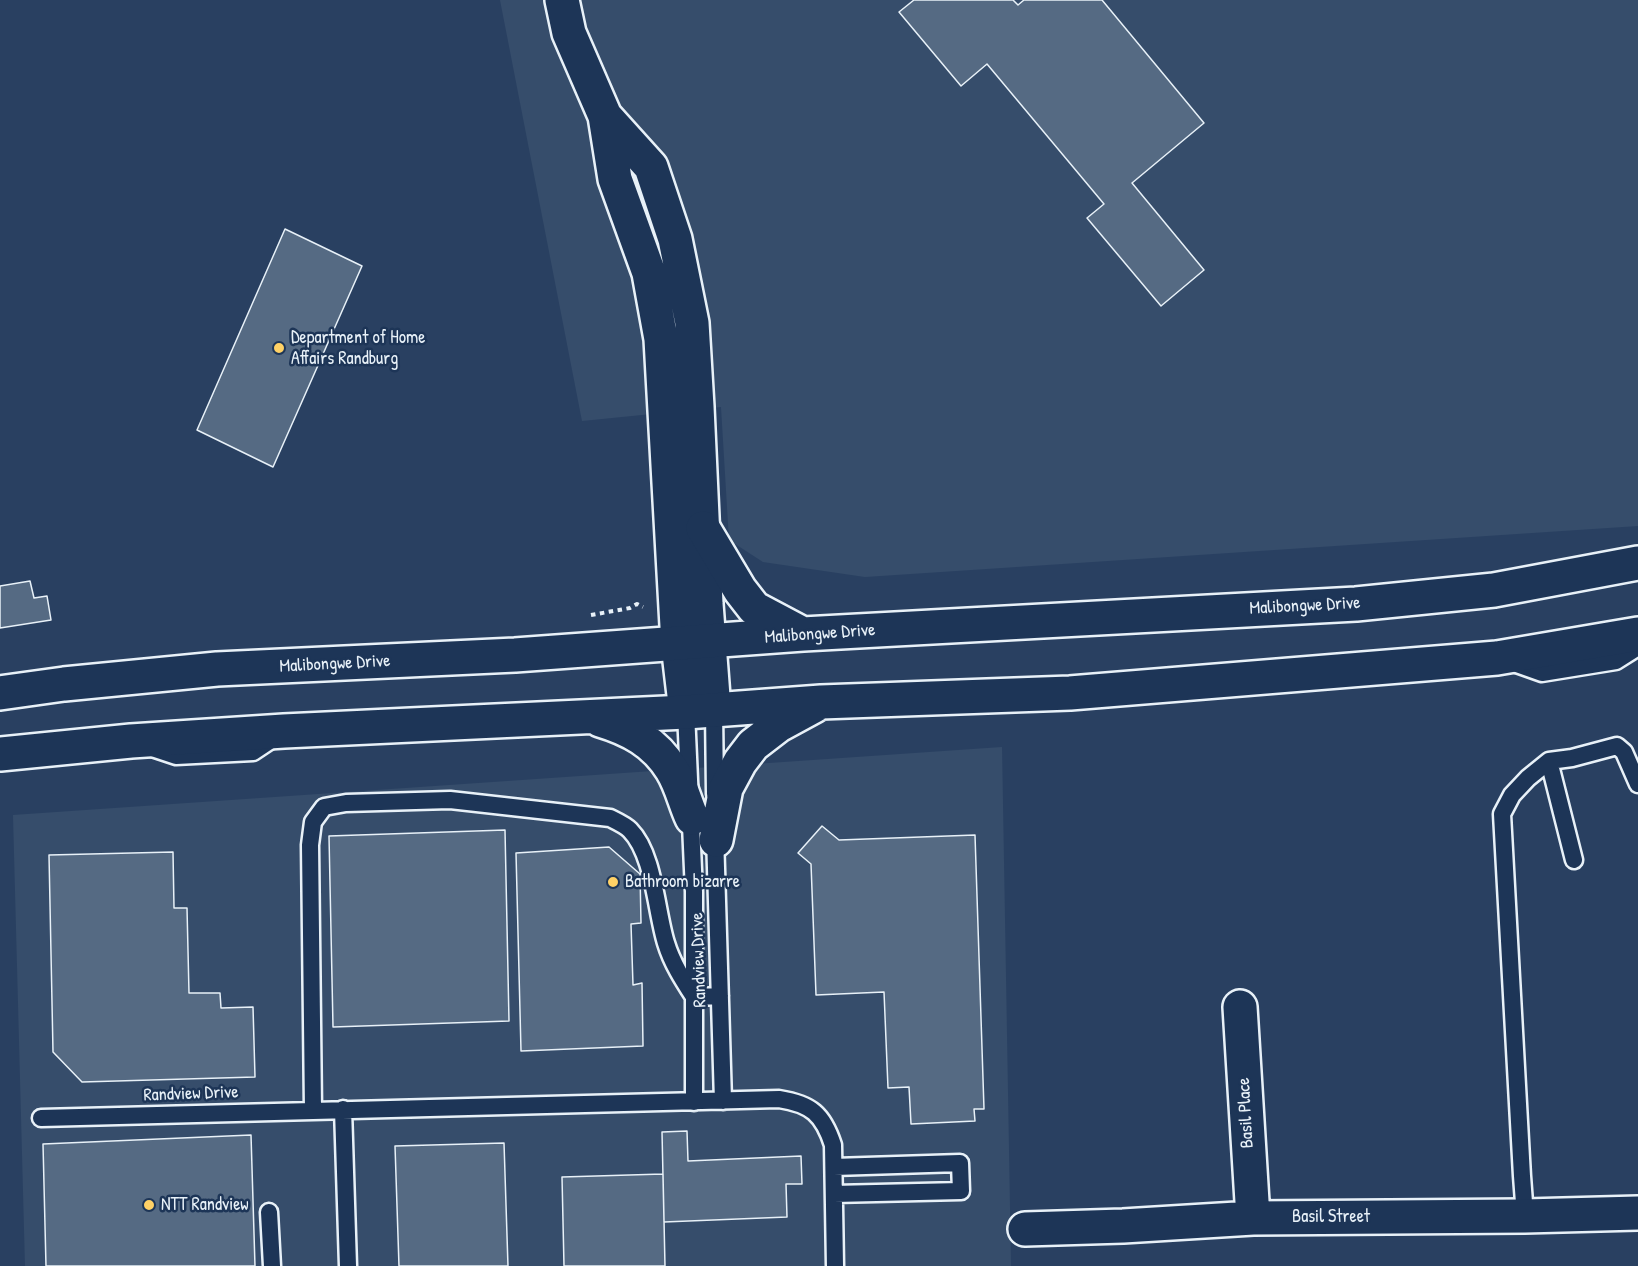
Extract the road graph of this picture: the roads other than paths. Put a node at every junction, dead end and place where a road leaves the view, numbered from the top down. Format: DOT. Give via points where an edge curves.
graph roads {
  1 [pos="562,0"];
  2 [pos="605,116"];
  3 [pos="703,528"];
  4 [pos="1638,563"];
  5 [pos="804,634"];
  6 [pos="1638,634"];
  7 [pos="694,643"];
  8 [pos="1638,647"];
  9 [pos="1497,657"];
  10 [pos="0,693"];
  11 [pos="821,702"];
  12 [pos="700,711"];
  13 [pos="591,717"];
  14 [pos="0,754"];
  15 [pos="1549,761"];
  16 [pos="1638,784"];
  17 [pos="692,818"];
  18 [pos="716,840"];
  19 [pos="1574,860"];
  20 [pos="720,996"];
  21 [pos="694,997"];
  22 [pos="1240,1007"];
  23 [pos="723,1101"];
  24 [pos="694,1102"];
  25 [pos="343,1109"];
  26 [pos="313,1110"];
  27 [pos="41,1118"];
  28 [pos="834,1167"];
  29 [pos="834,1194"];
  30 [pos="269,1212"];
  31 [pos="1638,1213"];
  32 [pos="1525,1216"];
  33 [pos="1253,1218"];
  34 [pos="1025,1229"];
  35 [pos="272,1266"];
  36 [pos="348,1266"];
  37 [pos="835,1266"];
  1 -- 2 [label="main road" via="569,33"];
  2 -- 3 [label="main road" via="651,166 675,239 692,323"];
  2 -- 7 [label="main road" via="615,178 649,273 661,339"];
  3 -- 5 [label="main road" via="754,608"];
  3 -- 7 [label="main road"];
  4 -- 5 [label="main road, Malibongwe Drive" via="1494,590 1356,604"];
  5 -- 7 [label="main road, Malibongwe Drive"];
  6 -- 9 [label="main road"];
  7 -- 10 [label="main road, Malibongwe Drive" via="217,669"];
  7 -- 12 [label="main road"];
  8 -- 9 [label="lane" via="1616,661 1542,673"];
  9 -- 11 [label="main road" via="1070,693"];
  11 -- 12 [label="main road"];
  11 -- 18 [label="main road" via="753,745 740,762 726,788"];
  12 -- 13 [label="main road"];
  12 -- 17 [label="lane, Randview Drive"];
  12 -- 18 [label="lane, Randview Drive"];
  13 -- 14 [label="main road" via="284,730"];
  13 -- 17 [label="main road" via="626,728 653,746 673,770"];
  15 -- 16 [label="lane" via="1617,746 1624,752"];
  15 -- 19 [label="lane"];
  15 -- 32 [label="lane" via="1512,795 1502,814"];
  17 -- 21 [label="lane, Randview Drive"];
  18 -- 20 [label="lane, Randview Drive"];
  20 -- 21 [label="lane"];
  20 -- 23 [label="lane, Randview Drive"];
  21 -- 24 [label="lane, Randview Drive"];
  21 -- 26 [label="lane" via="666,944 643,849 629,829 610,818 450,801 324,807 313,822 309,845"];
  22 -- 33 [label="main road, Basil Place"];
  23 -- 24 [label="lane, Randview Drive"];
  23 -- 28 [label="lane, Randview Drive" via="779,1099 806,1107 820,1116 828,1128"];
  24 -- 25 [label="lane, Randview Drive"];
  25 -- 26 [label="lane, Randview Drive"];
  25 -- 36 [label="lane"];
  26 -- 27 [label="lane, Randview Drive"];
  28 -- 29 [label="lane, Randview Drive"];
  28 -- 29 [label="lane" via="960,1163 961,1191"];
  29 -- 37 [label="lane, Randview Drive"];
  30 -- 35 [label="lane"];
  31 -- 32 [label="main road, Basil Street"];
  32 -- 33 [label="main road, Basil Street"];
  33 -- 34 [label="main road, Basil Street"];
}
